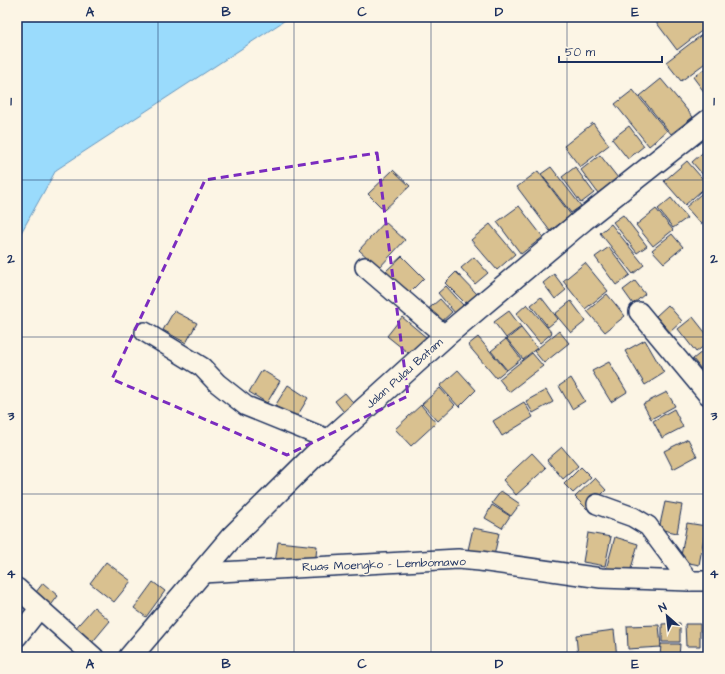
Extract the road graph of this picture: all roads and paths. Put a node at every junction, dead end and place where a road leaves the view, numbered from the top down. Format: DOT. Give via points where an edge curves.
graph roads {
  1 [pos="708,121"];
  2 [pos="365,267"];
  3 [pos="639,312"];
  4 [pos="145,332"];
  5 [pos="445,336"];
  6 [pos="708,395"];
  7 [pos="330,440"];
  8 [pos="597,504"];
  9 [pos="202,573"];
  10 [pos="708,581"];
  11 [pos="689,582"];
  12 [pos="17,588"];
  13 [pos="39,609"];
  14 [pos="17,637"];
  15 [pos="94,657"];
  16 [pos="130,657"];
  1 -- 5 [label="highway, Jalan Pulau Batam" via="583,220"];
  2 -- 5 [label="street"];
  3 -- 6 [label="street"];
  4 -- 7 [label="street" via="202,367 216,383 246,406"];
  5 -- 7 [label="highway, Jalan Pulau Batam"];
  7 -- 9 [label="highway, Jalan Pulau Batam" via="231,538"];
  8 -- 11 [label="street" via="634,517 648,526"];
  9 -- 11 [label="street, Ruas Moengko - Lembomawo" via="458,559 601,578"];
  9 -- 16 [label="highway, Jalan Pulau Batam"];
  10 -- 11 [label="street, Ruas Moengko - Lembomawo"];
  12 -- 13 [label="street"];
  13 -- 14 [label="street"];
  13 -- 15 [label="street"];
}
